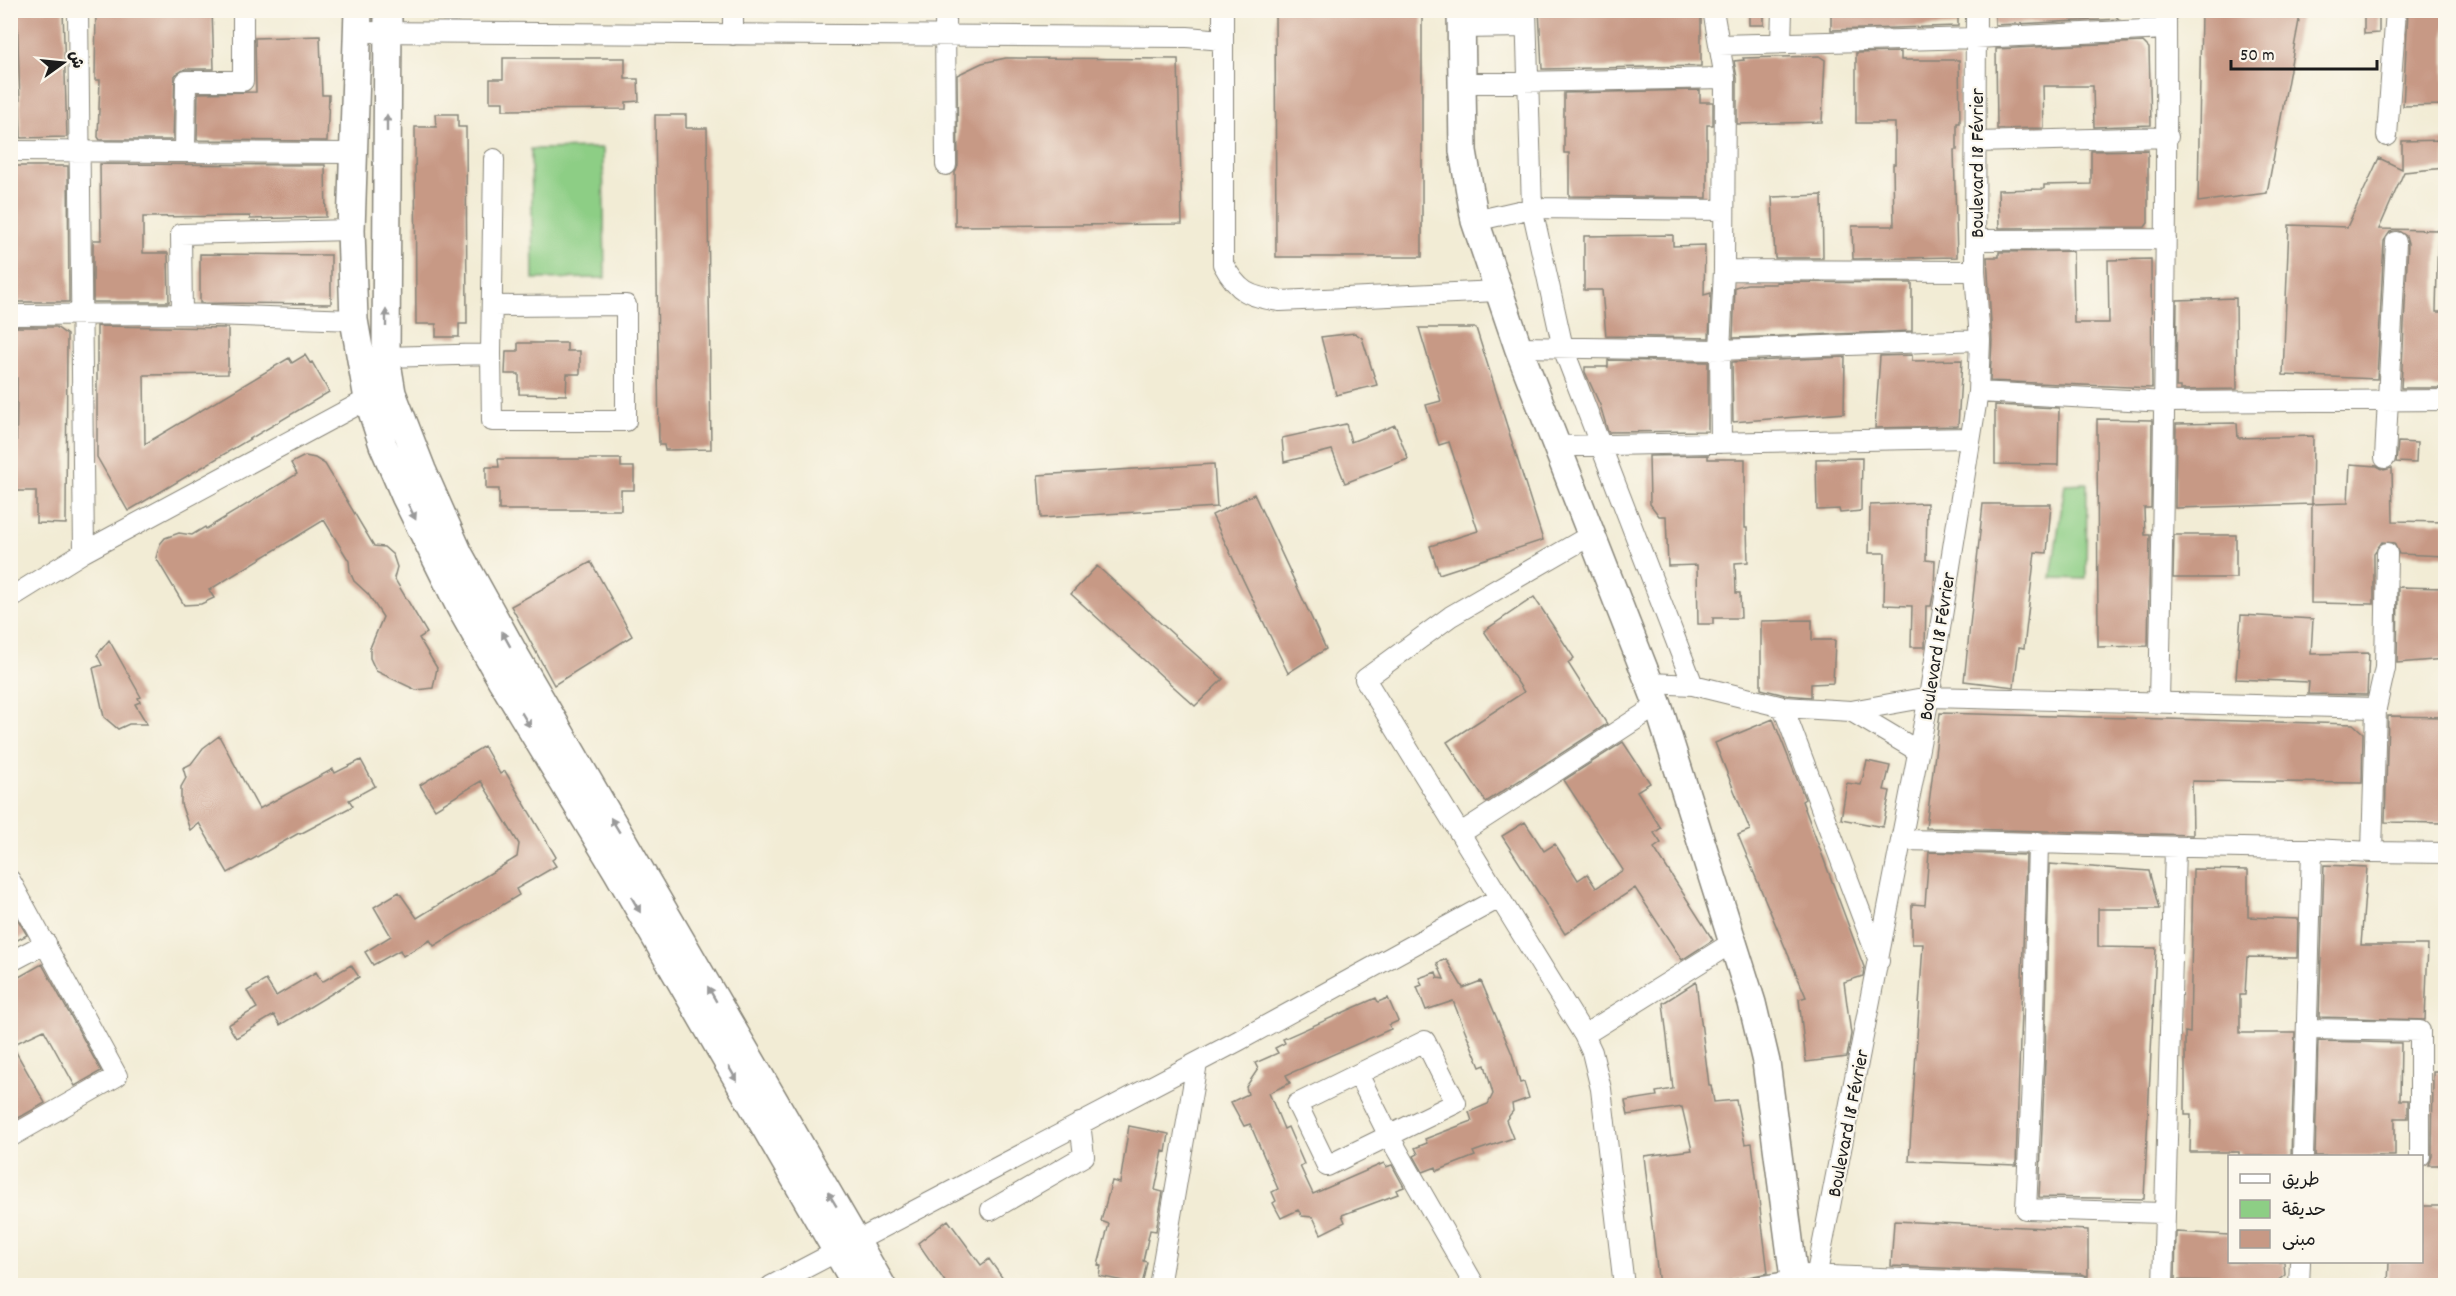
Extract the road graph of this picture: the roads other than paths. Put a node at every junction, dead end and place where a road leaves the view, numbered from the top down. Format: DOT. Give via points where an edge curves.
graph roads {
  1 [pos="78,10"];
  2 [pos="243,10"];
  3 [pos="733,10"];
  4 [pos="945,10"];
  5 [pos="1223,10"];
  6 [pos="1713,10"];
  7 [pos="1782,10"];
  8 [pos="1976,10"];
  9 [pos="2396,10"];
  10 [pos="1461,19"];
  11 [pos="1526,19"];
  12 [pos="2166,20"];
  13 [pos="358,21"];
  14 [pos="388,22"];
  15 [pos="733,35"];
  16 [pos="945,36"];
  17 [pos="1975,38"];
  18 [pos="1223,40"];
  19 [pos="1781,43"];
  20 [pos="1719,45"];
  21 [pos="1725,78"];
  22 [pos="1462,83"];
  23 [pos="1528,84"];
  24 [pos="2387,136"];
  25 [pos="2168,137"];
  26 [pos="1977,142"];
  27 [pos="10,151"];
  28 [pos="78,151"];
  29 [pos="185,152"];
  30 [pos="354,153"];
  31 [pos="494,159"];
  32 [pos="946,165"];
  33 [pos="1533,207"];
  34 [pos="1724,210"];
  35 [pos="1475,220"];
  36 [pos="351,230"];
  37 [pos="2166,239"];
  38 [pos="1976,240"];
  39 [pos="2396,242"];
  40 [pos="1724,270"];
  41 [pos="1976,271"];
  42 [pos="1498,291"];
  43 [pos="492,306"];
  44 [pos="182,314"];
  45 [pos="10,315"];
  46 [pos="80,315"];
  47 [pos="354,320"];
  48 [pos="1980,340"];
  49 [pos="1518,347"];
  50 [pos="1563,348"];
  51 [pos="1720,350"];
  52 [pos="490,354"];
  53 [pos="386,357"];
  54 [pos="1978,392"];
  55 [pos="380,396"];
  56 [pos="2445,400"];
  57 [pos="2390,401"];
  58 [pos="2166,402"];
  59 [pos="1970,438"];
  60 [pos="1721,443"];
  61 [pos="1599,445"];
  62 [pos="1557,446"];
  63 [pos="2385,458"];
  64 [pos="1591,536"];
  65 [pos="84,552"];
  66 [pos="2387,553"];
  67 [pos="10,598"];
  68 [pos="1693,685"];
  69 [pos="1654,694"];
  70 [pos="1929,697"];
  71 [pos="2159,702"];
  72 [pos="1783,707"];
  73 [pos="2376,708"];
  74 [pos="1851,711"];
  75 [pos="1918,751"];
  76 [pos="1461,833"];
  77 [pos="1902,840"];
  78 [pos="2038,842"];
  79 [pos="2175,848"];
  80 [pos="2312,849"];
  81 [pos="2372,852"];
  82 [pos="2445,853"];
  83 [pos="10,879"];
  84 [pos="1499,898"];
  85 [pos="1733,942"];
  86 [pos="46,943"];
  87 [pos="1879,961"];
  88 [pos="10,962"];
  89 [pos="2307,1029"];
  90 [pos="1584,1035"];
  91 [pos="1197,1063"];
  92 [pos="1358,1074"];
  93 [pos="1080,1123"];
  94 [pos="1389,1136"];
  95 [pos="10,1137"];
  96 [pos="2303,1155"];
  97 [pos="2420,1155"];
  98 [pos="991,1210"];
  99 [pos="2163,1213"];
  100 [pos="846,1245"];
  101 [pos="2300,1263"];
  102 [pos="1802,1278"];
  103 [pos="771,1286"];
  104 [pos="857,1286"];
  105 [pos="882,1286"];
  106 [pos="1159,1286"];
  107 [pos="1475,1286"];
  108 [pos="1624,1286"];
  109 [pos="1728,1286"];
  110 [pos="2081,1286"];
  111 [pos="2163,1286"];
  112 [pos="2299,1286"];
  1 -- 28 [label="street"];
  2 -- 29 [label="street" via="243,81 186,81"];
  3 -- 15 [label="street"];
  4 -- 16 [label="street"];
  5 -- 18 [label="street"];
  6 -- 20 [label="street"];
  7 -- 19 [label="street"];
  8 -- 17 [label="street, Boulevard 18 Février"];
  9 -- 24 [label="street"];
  10 -- 11 [label="street"];
  10 -- 22 [label="street"];
  11 -- 23 [label="street"];
  12 -- 17 [label="street"];
  12 -- 25 [label="street"];
  13 -- 14 [label="street"];
  13 -- 30 [label="street"];
  14 -- 15 [label="street"];
  53 -- 14 [label="street, one-way"];
  15 -- 16 [label="street"];
  16 -- 18 [label="street"];
  16 -- 32 [label="street"];
  17 -- 19 [label="street"];
  17 -- 26 [label="street, Boulevard 18 Février"];
  18 -- 42 [label="street" via="1223,264 1233,283 1248,294 1280,301"];
  19 -- 20 [label="street"];
  20 -- 21 [label="street"];
  21 -- 23 [label="street"];
  21 -- 34 [label="street"];
  22 -- 23 [label="street"];
  22 -- 35 [label="street" via="1463,151"];
  23 -- 33 [label="street"];
  25 -- 26 [label="street"];
  25 -- 37 [label="street"];
  26 -- 38 [label="street, Boulevard 18 Février"];
  27 -- 28 [label="street"];
  28 -- 29 [label="street"];
  28 -- 46 [label="street"];
  29 -- 30 [label="street"];
  30 -- 36 [label="street"];
  31 -- 43 [label="street"];
  33 -- 34 [label="street"];
  33 -- 35 [label="street"];
  33 -- 50 [label="street"];
  34 -- 40 [label="street"];
  35 -- 42 [label="street"];
  36 -- 44 [label="street" via="181,234"];
  36 -- 47 [label="street"];
  37 -- 38 [label="street"];
  37 -- 58 [label="street"];
  38 -- 41 [label="street, Boulevard 18 Février"];
  39 -- 57 [label="street"];
  40 -- 41 [label="street"];
  40 -- 51 [label="street"];
  41 -- 48 [label="street, Boulevard 18 Février"];
  42 -- 49 [label="street"];
  43 -- 52 [label="street"];
  43 -- 52 [label="street" via="626,305 626,421 492,421"];
  44 -- 46 [label="street"];
  44 -- 47 [label="street"];
  45 -- 46 [label="street"];
  46 -- 65 [label="street"];
  47 -- 55 [label="street"];
  48 -- 51 [label="street"];
  48 -- 54 [label="street, Boulevard 18 Février"];
  49 -- 50 [label="street"];
  49 -- 62 [label="street"];
  50 -- 51 [label="street"];
  50 -- 61 [label="street"];
  51 -- 60 [label="street"];
  52 -- 53 [label="street"];
  53 -- 55 [label="street"];
  54 -- 58 [label="street"];
  54 -- 59 [label="street, Boulevard 18 Février"];
  55 -- 65 [label="street"];
  55 -- 100 [label="street" via="383,445 410,475 429,548 512,675"];
  56 -- 57 [label="street"];
  57 -- 58 [label="street"];
  57 -- 63 [label="street"];
  58 -- 71 [label="street"];
  59 -- 60 [label="street"];
  59 -- 70 [label="street, Boulevard 18 Février"];
  60 -- 61 [label="street"];
  61 -- 62 [label="street"];
  61 -- 68 [label="street"];
  62 -- 64 [label="street"];
  64 -- 69 [label="street"];
  64 -- 76 [label="street" via="1451,616 1365,680"];
  65 -- 67 [label="street"];
  66 -- 73 [label="street" via="2385,668"];
  68 -- 69 [label="street"];
  68 -- 72 [label="street"];
  69 -- 76 [label="street"];
  69 -- 85 [label="street"];
  70 -- 71 [label="street"];
  70 -- 74 [label="street"];
  70 -- 75 [label="street, Boulevard 18 Février"];
  71 -- 73 [label="street"];
  72 -- 74 [label="street"];
  72 -- 87 [label="street"];
  73 -- 81 [label="street"];
  74 -- 75 [label="street"];
  75 -- 77 [label="street, Boulevard 18 Février"];
  76 -- 84 [label="street"];
  77 -- 78 [label="street"];
  77 -- 87 [label="street, Boulevard 18 Février"];
  78 -- 79 [label="street"];
  78 -- 99 [label="street" via="2026,1209"];
  79 -- 80 [label="street"];
  79 -- 99 [label="street"];
  80 -- 81 [label="street"];
  80 -- 89 [label="street"];
  81 -- 82 [label="street"];
  83 -- 86 [label="street"];
  84 -- 90 [label="street"];
  84 -- 91 [label="street"];
  85 -- 90 [label="street"];
  85 -- 102 [label="street" via="1766,1062"];
  86 -- 88 [label="street"];
  86 -- 95 [label="street" via="117,1076"];
  87 -- 102 [label="street, Boulevard 18 Février"];
  89 -- 96 [label="street"];
  89 -- 97 [label="street" via="2420,1031"];
  90 -- 108 [label="street" via="1601,1089"];
  91 -- 93 [label="street"];
  91 -- 106 [label="street"];
  92 -- 94 [label="street"];
  92 -- 94 [label="street" via="1297,1104 1327,1166"];
  92 -- 94 [label="street" via="1425,1041 1456,1103"];
  93 -- 98 [label="street" via="1084,1156"];
  93 -- 100 [label="street"];
  94 -- 107 [label="street"];
  99 -- 111 [label="street"];
  100 -- 103 [label="street"];
  100 -- 104 [label="street"];
  100 -- 105 [label="street"];
  101 -- 112 [label="street"];
  102 -- 109 [label="lane"];
  102 -- 110 [label="street"];
}
